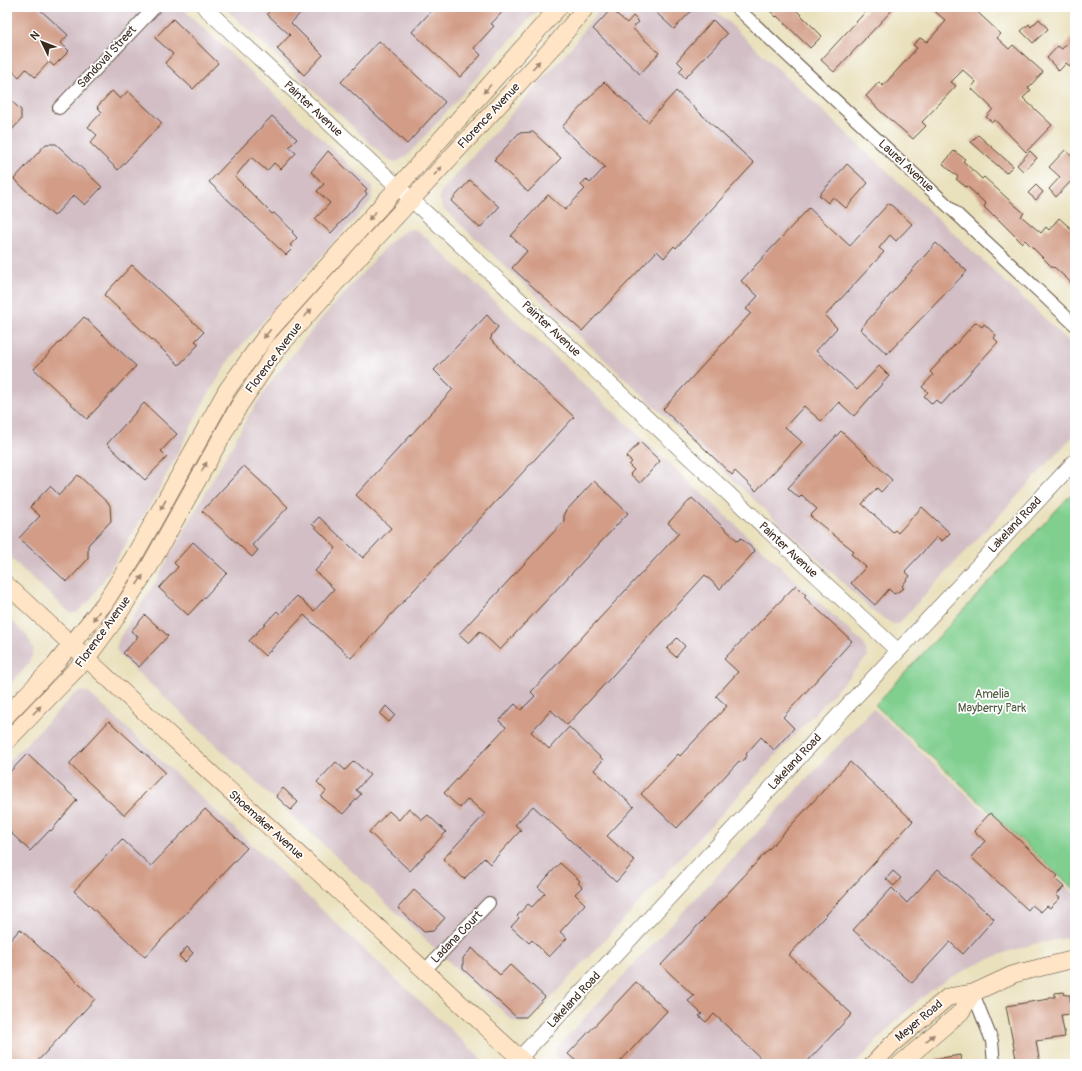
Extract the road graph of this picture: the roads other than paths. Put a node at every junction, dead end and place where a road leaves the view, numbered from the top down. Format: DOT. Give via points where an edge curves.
graph roads {
  1 [pos="155,7"];
  2 [pos="204,7"];
  3 [pos="559,7"];
  4 [pos="586,7"];
  5 [pos="736,7"];
  6 [pos="59,108"];
  7 [pos="398,187"];
  8 [pos="412,200"];
  9 [pos="1075,325"];
  10 [pos="1075,461"];
  11 [pos="7,585"];
  12 [pos="72,645"];
  13 [pos="898,651"];
  14 [pos="87,658"];
  15 [pos="7,715"];
  16 [pos="7,741"];
  17 [pos="489,903"];
  18 [pos="1075,959"];
  19 [pos="424,971"];
  20 [pos="973,993"];
  21 [pos="520,1062"];
  22 [pos="873,1064"];
  23 [pos="900,1064"];
  24 [pos="994,1064"];
  1 -- 6 [label="street, Sandoval Street"];
  2 -- 7 [label="street, Painter Avenue"];
  3 -- 7 [label="main road, Florence Avenue, one-way"];
  8 -- 4 [label="main road, Florence Avenue, one-way" via="554,46"];
  5 -- 9 [label="street, Laurel Avenue"];
  7 -- 8 [label="street, Painter Avenue"];
  7 -- 12 [label="main road, Florence Avenue, one-way" via="293,303 246,362 227,390 133,558 104,604"];
  8 -- 13 [label="street, Painter Avenue"];
  14 -- 8 [label="main road, Florence Avenue, one-way" via="149,567 225,430 260,374 295,328"];
  10 -- 13 [label="street, Lakeland Road"];
  11 -- 12 [label="main road, Shoemaker Avenue"];
  12 -- 14 [label="main road, Shoemaker Avenue"];
  12 -- 15 [label="main road, Florence Avenue"];
  13 -- 21 [label="street, Lakeland Road"];
  16 -- 14 [label="main road, Florence Avenue, one-way"];
  14 -- 19 [label="main road, Shoemaker Avenue"];
  17 -- 19 [label="street, Ladana Court"];
  18 -- 20 [label="main road, Meyer Road" via="1014,974"];
  19 -- 21 [label="main road, Shoemaker Avenue"];
  20 -- 22 [label="main road, Meyer Road" via="948,997 892,1044"];
  23 -- 20 [label="main road, Meyer Road, one-way" via="961,1012"];
  20 -- 24 [label="street" via="992,1041"];
}
